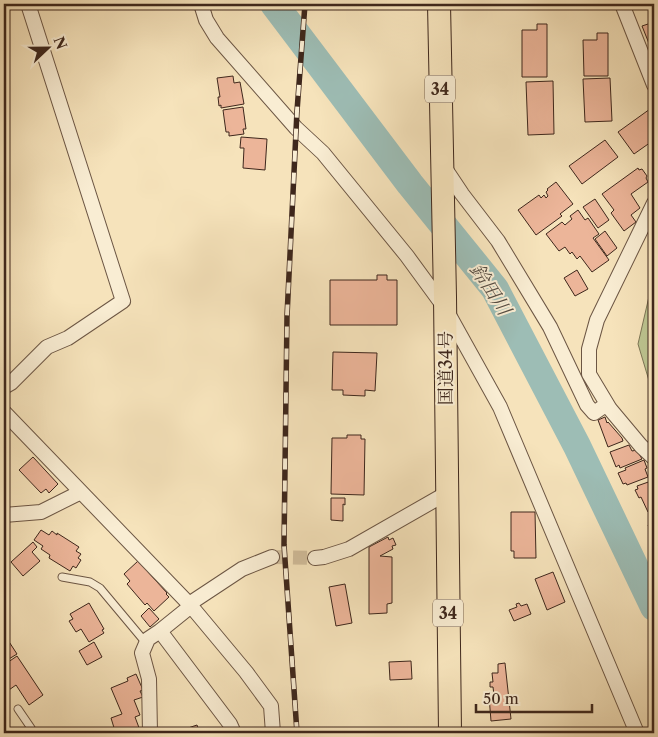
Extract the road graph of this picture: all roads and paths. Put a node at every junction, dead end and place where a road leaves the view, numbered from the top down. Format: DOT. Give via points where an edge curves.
graph roads {
  1 [pos="28,4"];
  2 [pos="201,4"];
  3 [pos="439,4"];
  4 [pos="622,4"];
  5 [pos="654,85"];
  6 [pos="442,169"];
  7 [pos="654,203"];
  8 [pos="445,302"];
  9 [pos="4,387"];
  10 [pos="607,404"];
  11 [pos="4,412"];
  12 [pos="654,458"];
  13 [pos="81,492"];
  14 [pos="446,493"];
  15 [pos="4,515"];
  16 [pos="272,557"];
  17 [pos="315,558"];
  18 [pos="62,577"];
  19 [pos="190,605"];
  20 [pos="160,630"];
  21 [pos="146,643"];
  22 [pos="18,709"];
  23 [pos="33,733"];
  24 [pos="150,733"];
  25 [pos="234,733"];
  26 [pos="273,733"];
  27 [pos="450,733"];
  28 [pos="637,733"];
  1 -- 9 [label="street" via="123,300 68,338 47,347"];
  2 -- 8 [label="street" via="216,38 296,128 323,152"];
  3 -- 6 [label="highway, 国道34号 / 34"];
  4 -- 5 [label="street"];
  6 -- 8 [label="highway, 国道34号 / 34"];
  6 -- 10 [label="street" via="498,241 550,327 587,405 594,413"];
  7 -- 10 [label="street" via="597,320 589,349 589,374"];
  8 -- 14 [label="highway, 国道34号 / 34"];
  8 -- 28 [label="street" via="500,407"];
  10 -- 12 [label="street"];
  11 -- 13 [label="street"];
  13 -- 15 [label="street" via="41,512"];
  13 -- 19 [label="street"];
  14 -- 17 [label="street" via="349,549"];
  14 -- 27 [label="highway, 国道34号 / 34"];
  16 -- 19 [label="street" via="242,569"];
  18 -- 21 [label="lane" via="90,582 100,588"];
  19 -- 20 [label="street"];
  19 -- 26 [label="street" via="271,706"];
  20 -- 21 [label="street"];
  20 -- 25 [label="street"];
  21 -- 24 [label="street" via="142,653 149,679"];
  22 -- 23 [label="lane"];
}
